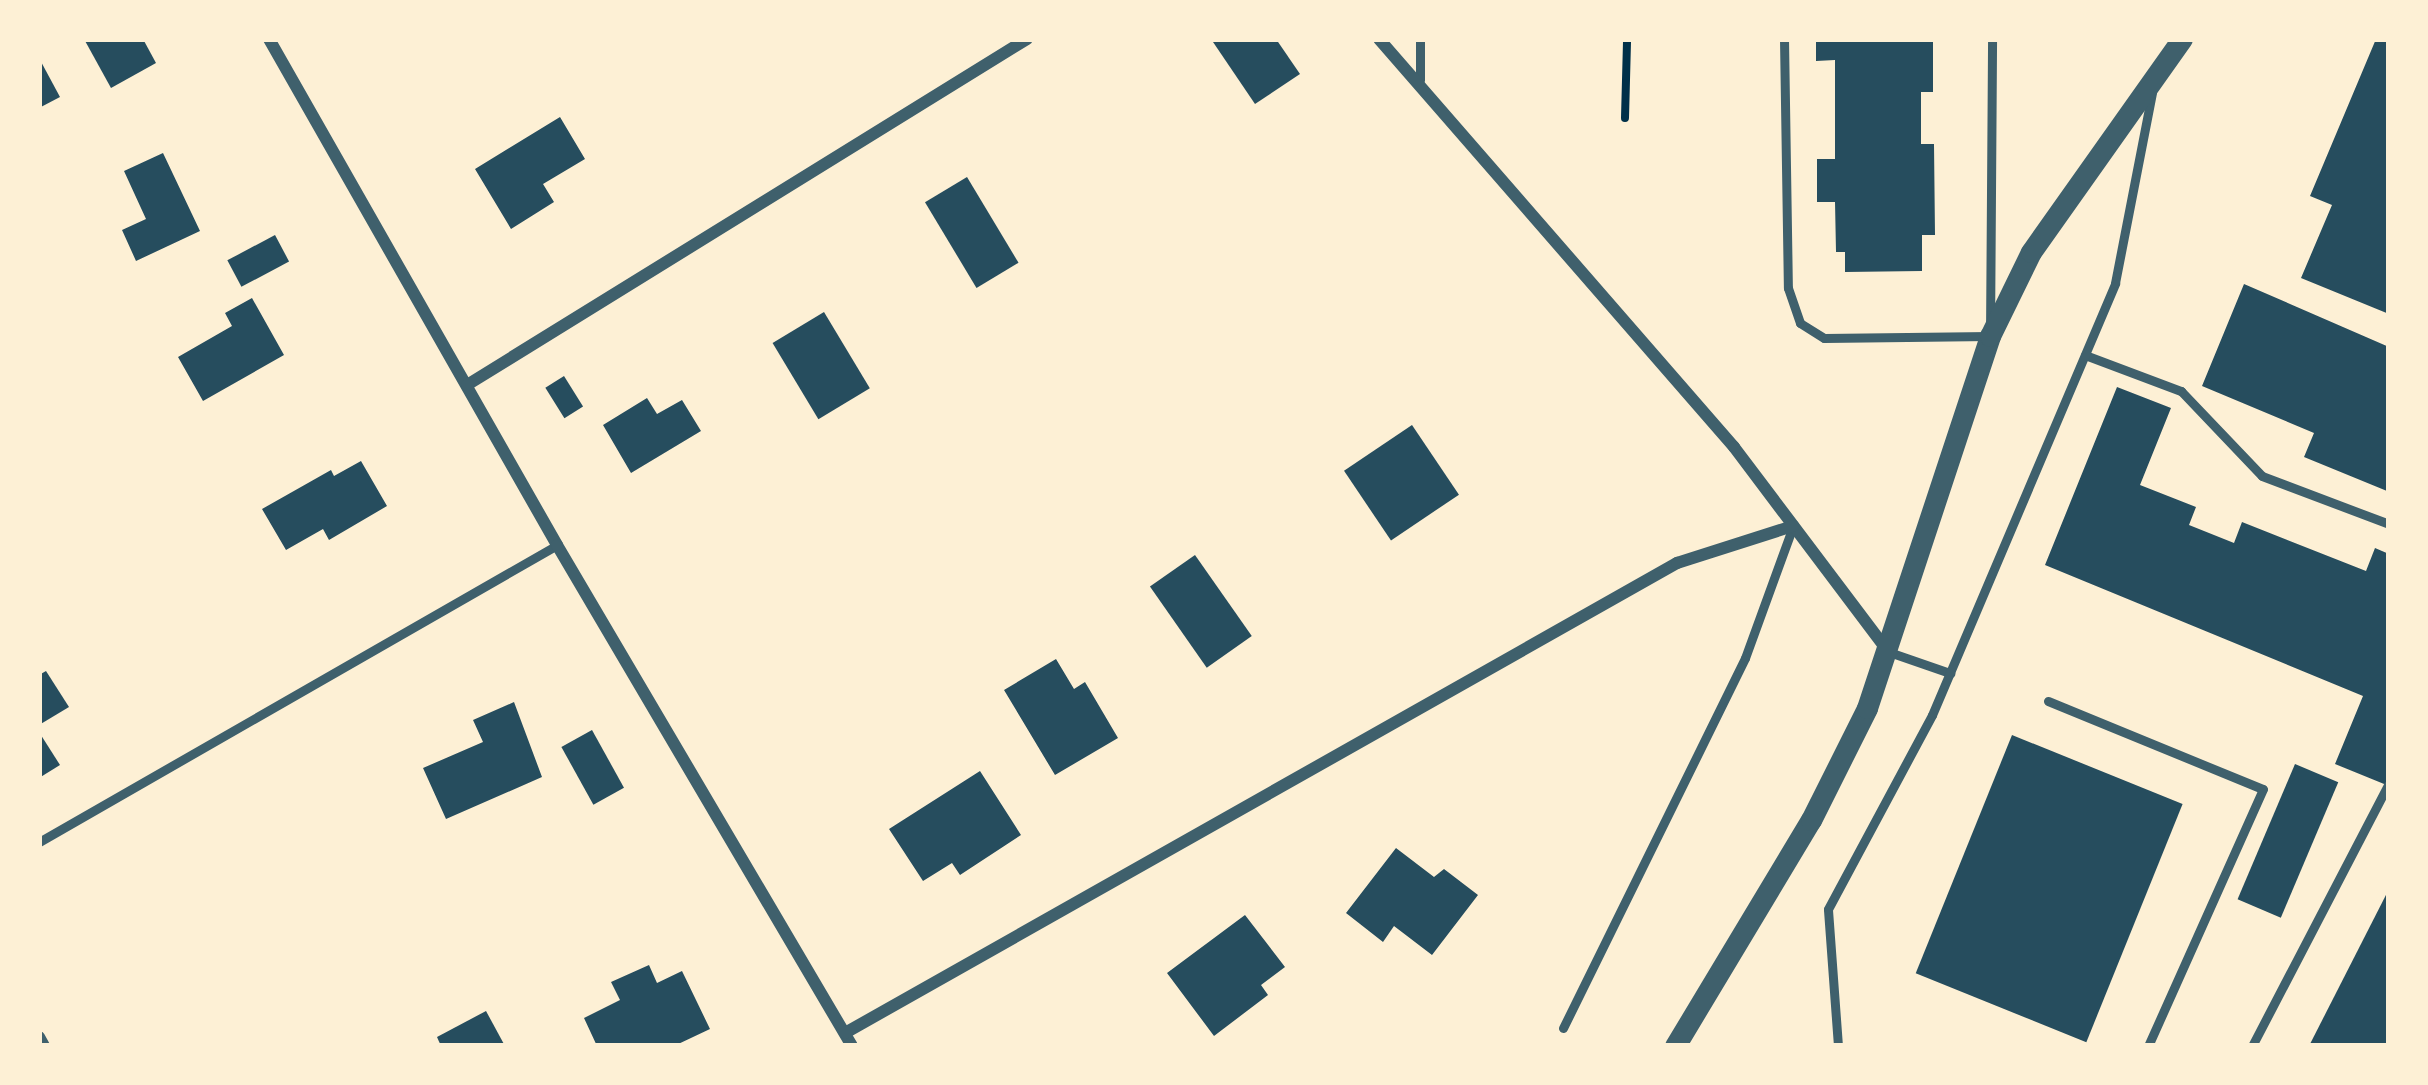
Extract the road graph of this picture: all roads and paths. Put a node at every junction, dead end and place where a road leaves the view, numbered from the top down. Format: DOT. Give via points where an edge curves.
graph roads {
  1 [pos="269,39"];
  2 [pos="1027,39"];
  3 [pos="1379,39"];
  4 [pos="1420,39"];
  5 [pos="1627,39"];
  6 [pos="1784,39"];
  7 [pos="1992,39"];
  8 [pos="2182,39"];
  9 [pos="2155,76"];
  10 [pos="1420,80"];
  11 [pos="1625,118"];
  12 [pos="1990,336"];
  13 [pos="2085,355"];
  14 [pos="466,386"];
  15 [pos="2389,524"];
  16 [pos="1792,526"];
  17 [pos="557,545"];
  18 [pos="1888,652"];
  19 [pos="1950,673"];
  20 [pos="2048,701"];
  21 [pos="2388,785"];
  22 [pos="39,842"];
  23 [pos="1564,1028"];
  24 [pos="844,1033"];
  25 [pos="39,1037"];
  26 [pos="44,1046"];
  27 [pos="852,1046"];
  28 [pos="1675,1046"];
  29 [pos="1838,1046"];
  30 [pos="2147,1046"];
  31 [pos="2252,1046"];
  1 -- 14 [label="street"];
  2 -- 14 [label="street"];
  3 -- 10 [label="street"];
  4 -- 10 [label="lane"];
  5 -- 11 [label="path"];
  6 -- 12 [label="lane" via="1788,288 1801,323 1824,338"];
  7 -- 12 [label="lane"];
  8 -- 9 [label="street"];
  9 -- 12 [label="street" via="2031,252"];
  9 -- 13 [label="lane" via="2115,283"];
  10 -- 16 [label="street" via="1734,447"];
  12 -- 18 [label="street"];
  13 -- 15 [label="lane" via="2181,391 2262,476"];
  13 -- 19 [label="lane"];
  14 -- 17 [label="street"];
  16 -- 18 [label="street"];
  16 -- 23 [label="lane" via="1745,658"];
  16 -- 24 [label="street" via="1677,562"];
  17 -- 22 [label="lane"];
  17 -- 24 [label="street"];
  18 -- 19 [label="lane"];
  18 -- 28 [label="street" via="1811,820"];
  19 -- 29 [label="lane" via="1828,909"];
  20 -- 30 [label="lane" via="2264,789"];
  21 -- 31 [label="lane"];
  24 -- 27 [label="street"];
  25 -- 26 [label="street"];
}
